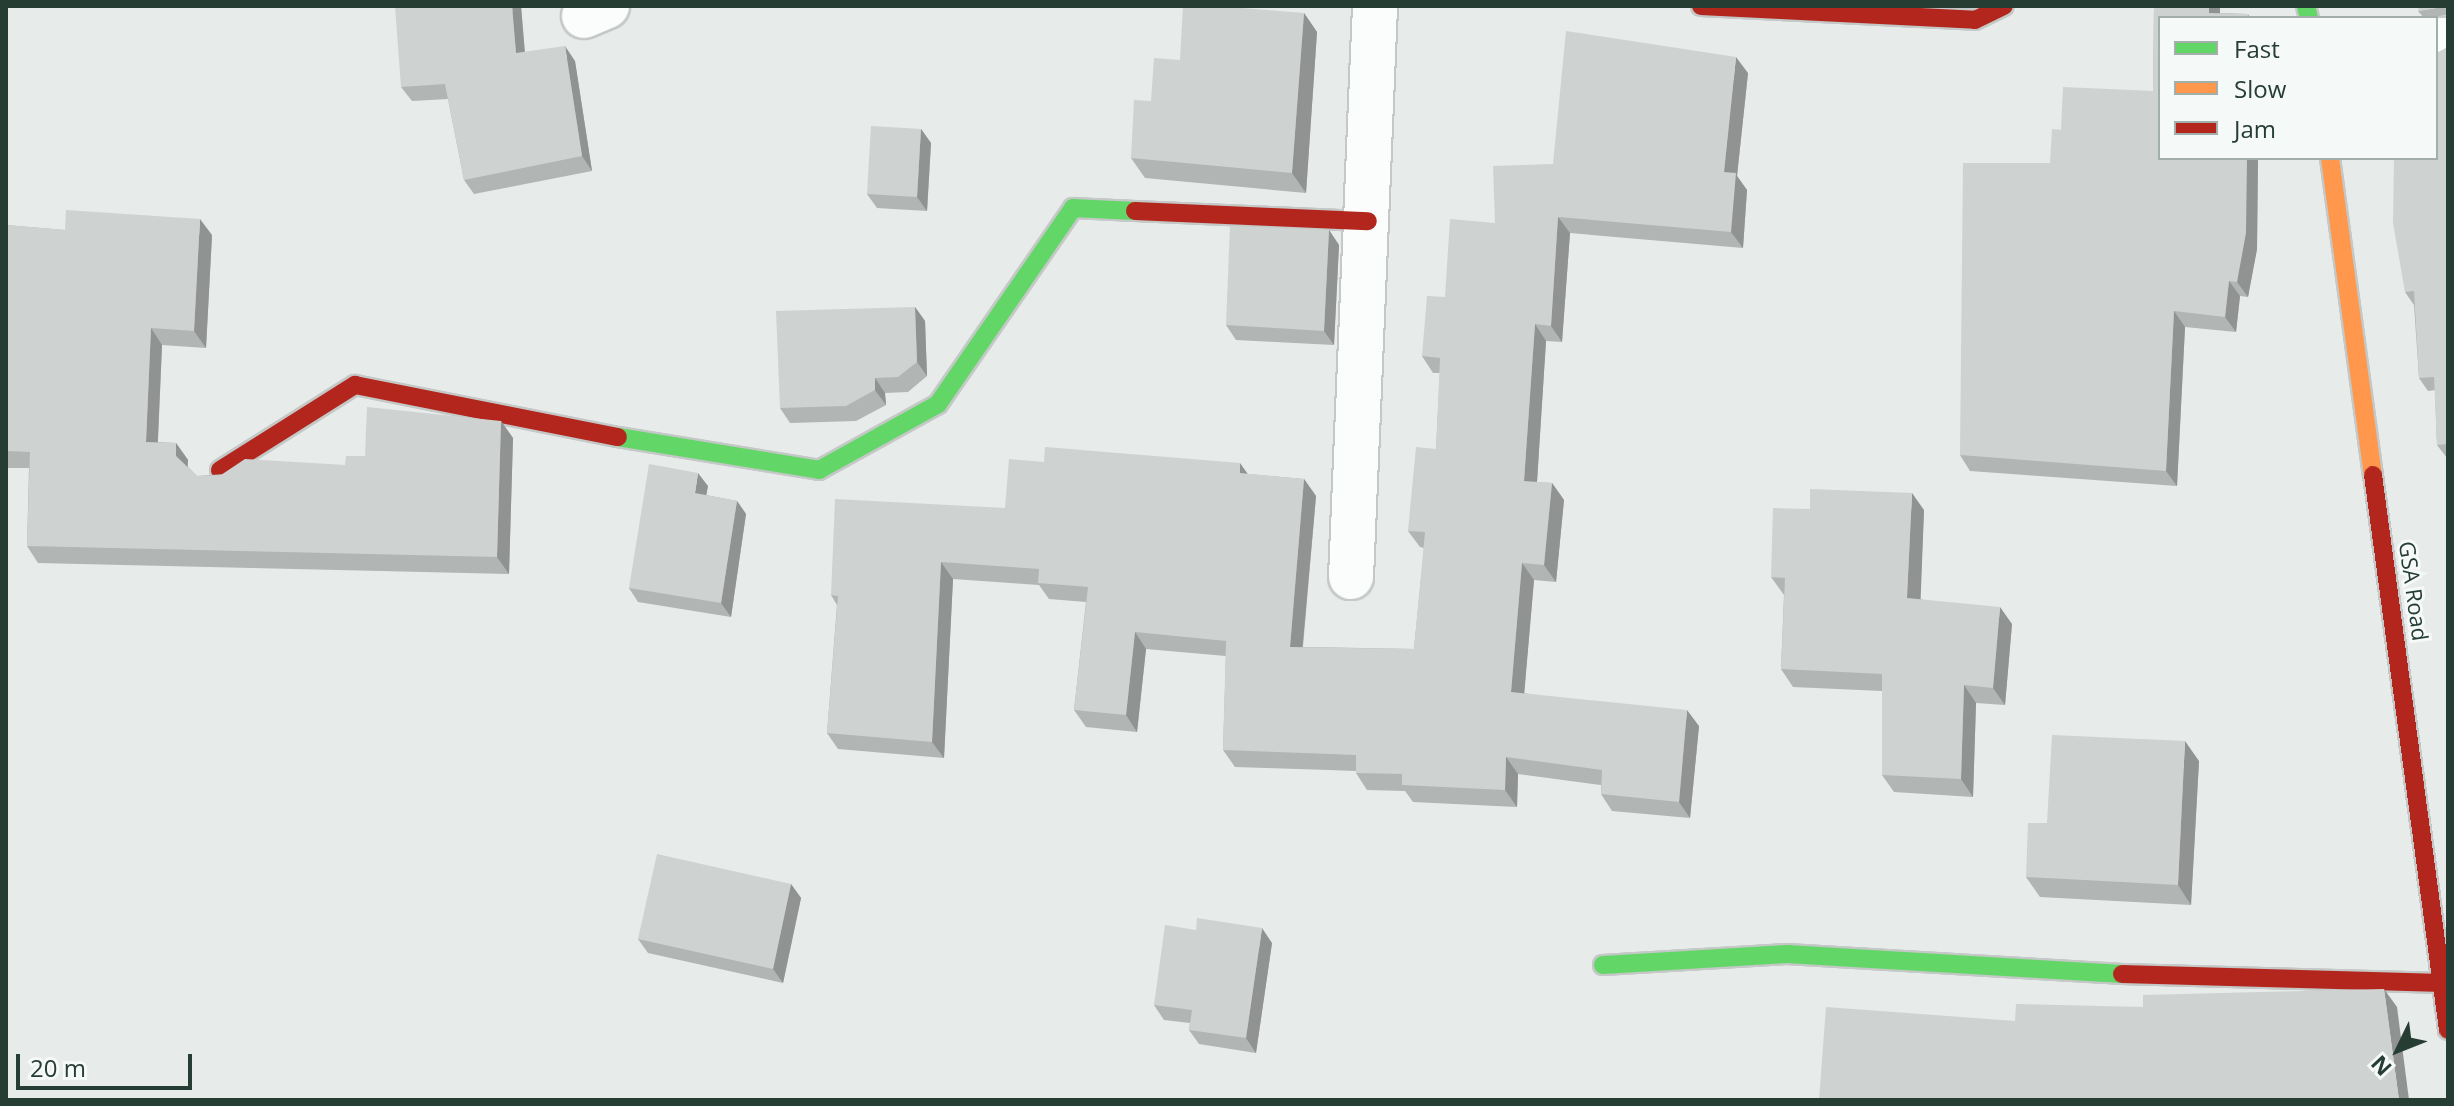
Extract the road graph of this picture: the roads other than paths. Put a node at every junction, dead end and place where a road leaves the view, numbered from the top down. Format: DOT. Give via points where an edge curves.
graph roads {
  1 [pos="1375,6"];
  2 [pos="1701,6"];
  3 [pos="2004,6"];
  4 [pos="2330,160"];
  5 [pos="1368,221"];
  6 [pos="220,470"];
  7 [pos="1351,577"];
  8 [pos="1603,965"];
  9 [pos="2443,983"];
  10 [pos="2448,1030"];
  1 -- 5 [label="street"];
  2 -- 3 [label="street" via="1975,20"];
  4 -- 9 [label="street, GSA Road"];
  5 -- 6 [label="street" via="1073,208 938,404 819,470 670,450 505,410 355,385"];
  5 -- 7 [label="street"];
  8 -- 9 [label="street" via="1787,954 2208,979"];
  9 -- 10 [label="street, GSA Road"];
}
